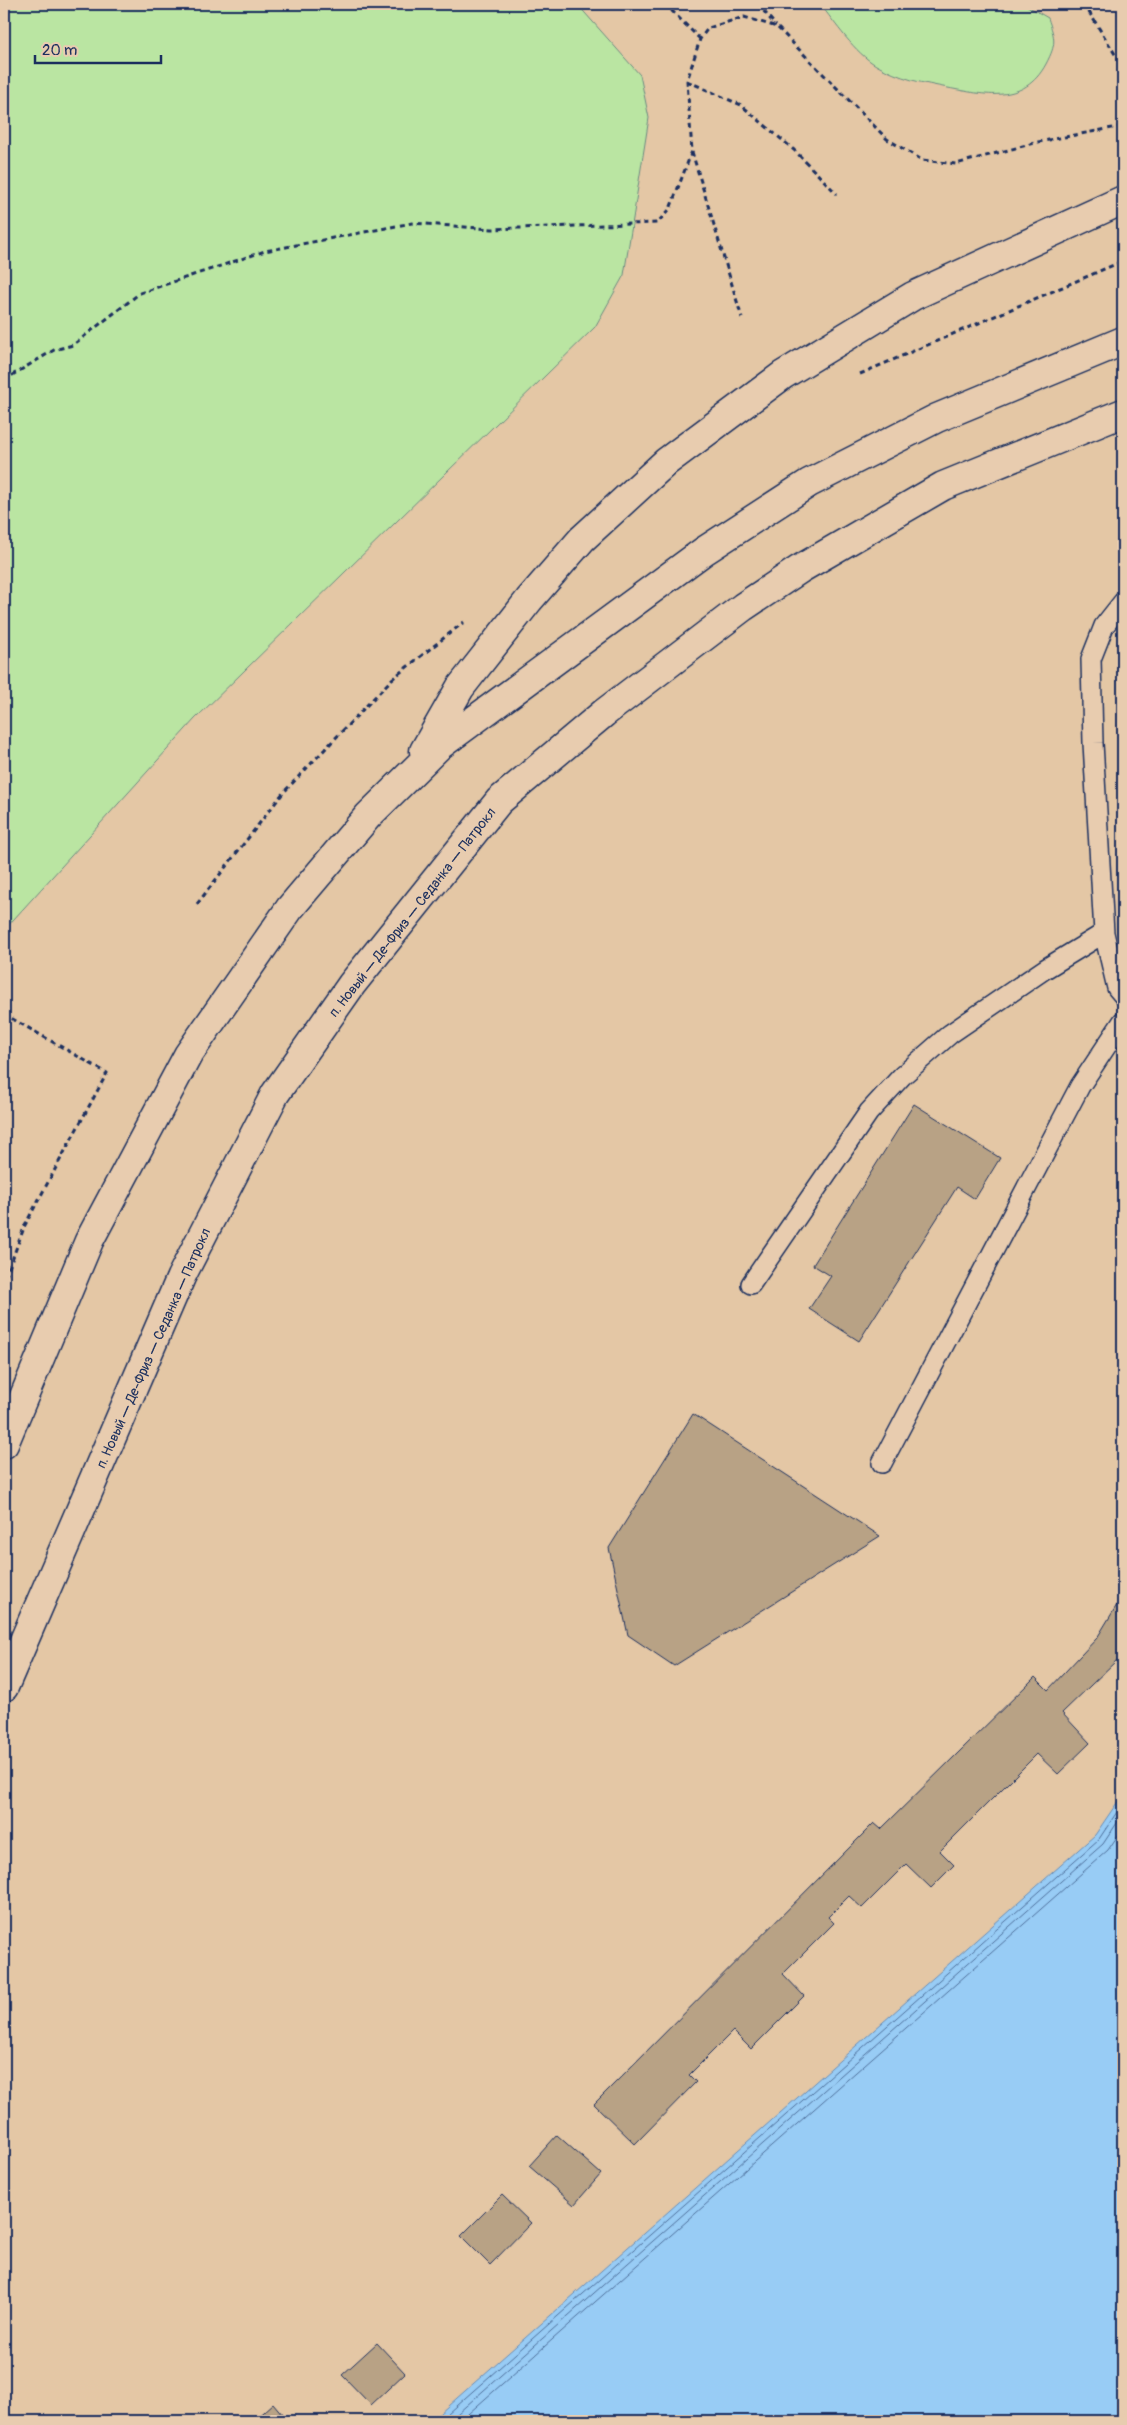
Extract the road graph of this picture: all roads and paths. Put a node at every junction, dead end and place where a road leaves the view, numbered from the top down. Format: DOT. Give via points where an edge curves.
graph roads {
  1 [pos="665,4"];
  2 [pos="758,4"];
  3 [pos="1084,4"];
  4 [pos="777,27"];
  5 [pos="700,39"];
  6 [pos="1123,67"];
  7 [pos="687,81"];
  8 [pos="1123,126"];
  9 [pos="692,151"];
  10 [pos="837,194"];
  11 [pos="1123,200"];
  12 [pos="742,318"];
  13 [pos="1123,341"];
  14 [pos="4,380"];
  15 [pos="1123,414"];
  16 [pos="1123,602"];
  17 [pos="411,775"];
  18 [pos="1104,933"];
  19 [pos="1123,995"];
  20 [pos="4,1014"];
  21 [pos="1123,1021"];
  22 [pos="4,1281"];
  23 [pos="751,1284"];
  24 [pos="4,1444"];
  25 [pos="882,1463"];
  26 [pos="4,1687"];
  1 -- 5 [label="path"];
  2 -- 4 [label="path"];
  3 -- 6 [label="path"];
  4 -- 5 [label="path" via="744,17 708,28"];
  4 -- 8 [label="path" via="888,139 922,160 956,164 1038,142"];
  5 -- 7 [label="path"];
  7 -- 9 [label="path"];
  7 -- 10 [label="path" via="742,105 794,150"];
  9 -- 12 [label="path"];
  9 -- 14 [label="path" via="670,209 657,223 492,229 412,224 265,251 140,293 73,345 54,350"];
  11 -- 17 [label="highway" via="913,296 783,375 666,462 582,539 528,600 460,688"];
  13 -- 17 [label="highway" via="937,418 809,483 704,551 439,746"];
  15 -- 26 [label="highway, п. Новый — Де-Фриз — Седанка — Патрокл" via="943,486 800,569 743,607 604,714 499,801 352,984 274,1094 181,1277"];
  16 -- 18 [label="lane" via="1104,626 1091,659"];
  17 -- 24 [label="highway" via="368,816 290,908 188,1055 89,1241"];
  18 -- 19 [label="lane" via="1116,988"];
  18 -- 23 [label="lane" via="950,1034 902,1076 869,1112"];
  20 -- 22 [label="path" via="107,1073 25,1225"];
  21 -- 25 [label="lane" via="1080,1086"];
}
